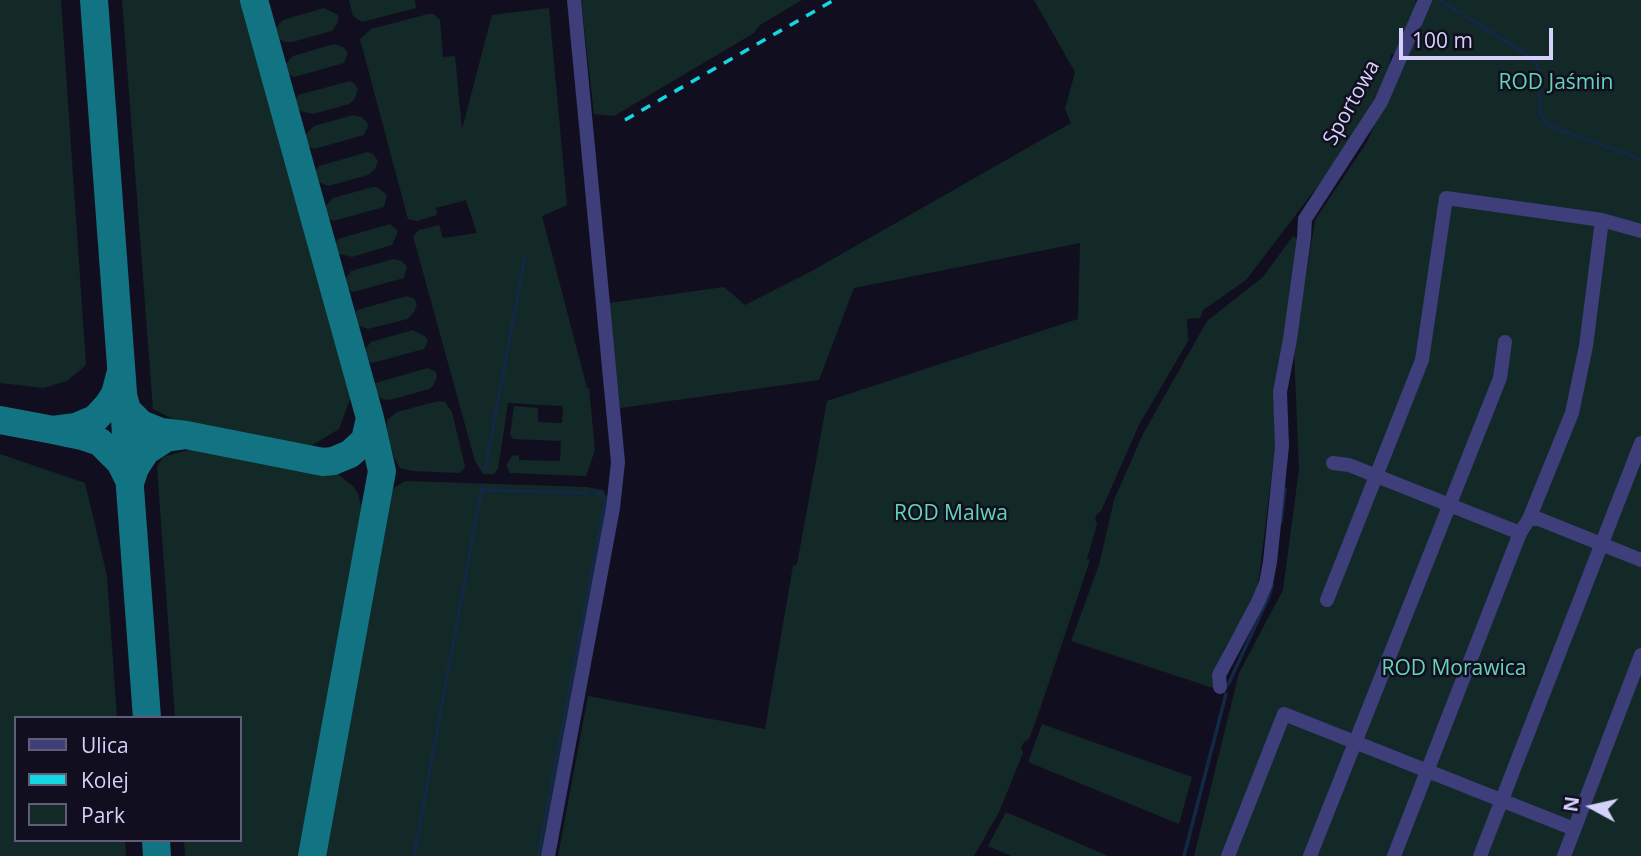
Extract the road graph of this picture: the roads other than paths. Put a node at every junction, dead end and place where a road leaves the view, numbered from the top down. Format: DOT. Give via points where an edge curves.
graph roads {
  1 [pos="574,0"];
  2 [pos="1425,0"];
  3 [pos="1602,220"];
  4 [pos="1641,231"];
  5 [pos="1505,342"];
  6 [pos="1641,443"];
  7 [pos="1333,463"];
  8 [pos="1376,476"];
  9 [pos="1448,505"];
  10 [pos="1529,519"];
  11 [pos="1520,533"];
  12 [pos="1602,543"];
  13 [pos="1641,559"];
  14 [pos="1327,600"];
  15 [pos="1641,655"];
  16 [pos="1220,687"];
  17 [pos="1354,743"];
  18 [pos="1427,772"];
  19 [pos="1502,800"];
  20 [pos="1574,829"];
  21 [pos="548,856"];
  22 [pos="1228,856"];
  23 [pos="1310,856"];
  24 [pos="1394,856"];
  25 [pos="1480,856"];
  26 [pos="1564,856"];
  1 -- 21 [label="street" via="618,462 611,522"];
  2 -- 16 [label="street, Sportowa" via="1381,102 1305,219 1280,392 1282,446 1270,562 1258,602 1219,675"];
  3 -- 4 [label="street"];
  3 -- 8 [label="street" via="1446,198 1422,360"];
  3 -- 10 [label="street" via="1586,346 1572,413"];
  5 -- 9 [label="street" via="1500,378"];
  6 -- 12 [label="street"];
  7 -- 8 [label="street"];
  8 -- 9 [label="street"];
  8 -- 14 [label="street"];
  9 -- 11 [label="street"];
  9 -- 17 [label="street"];
  10 -- 11 [label="street"];
  10 -- 12 [label="street"];
  11 -- 18 [label="street"];
  12 -- 13 [label="street"];
  12 -- 19 [label="street"];
  15 -- 20 [label="street"];
  17 -- 18 [label="street"];
  17 -- 22 [label="street" via="1284,714"];
  17 -- 23 [label="street"];
  18 -- 19 [label="street"];
  18 -- 24 [label="street"];
  19 -- 20 [label="street"];
  19 -- 25 [label="street"];
  20 -- 26 [label="street"];
}
